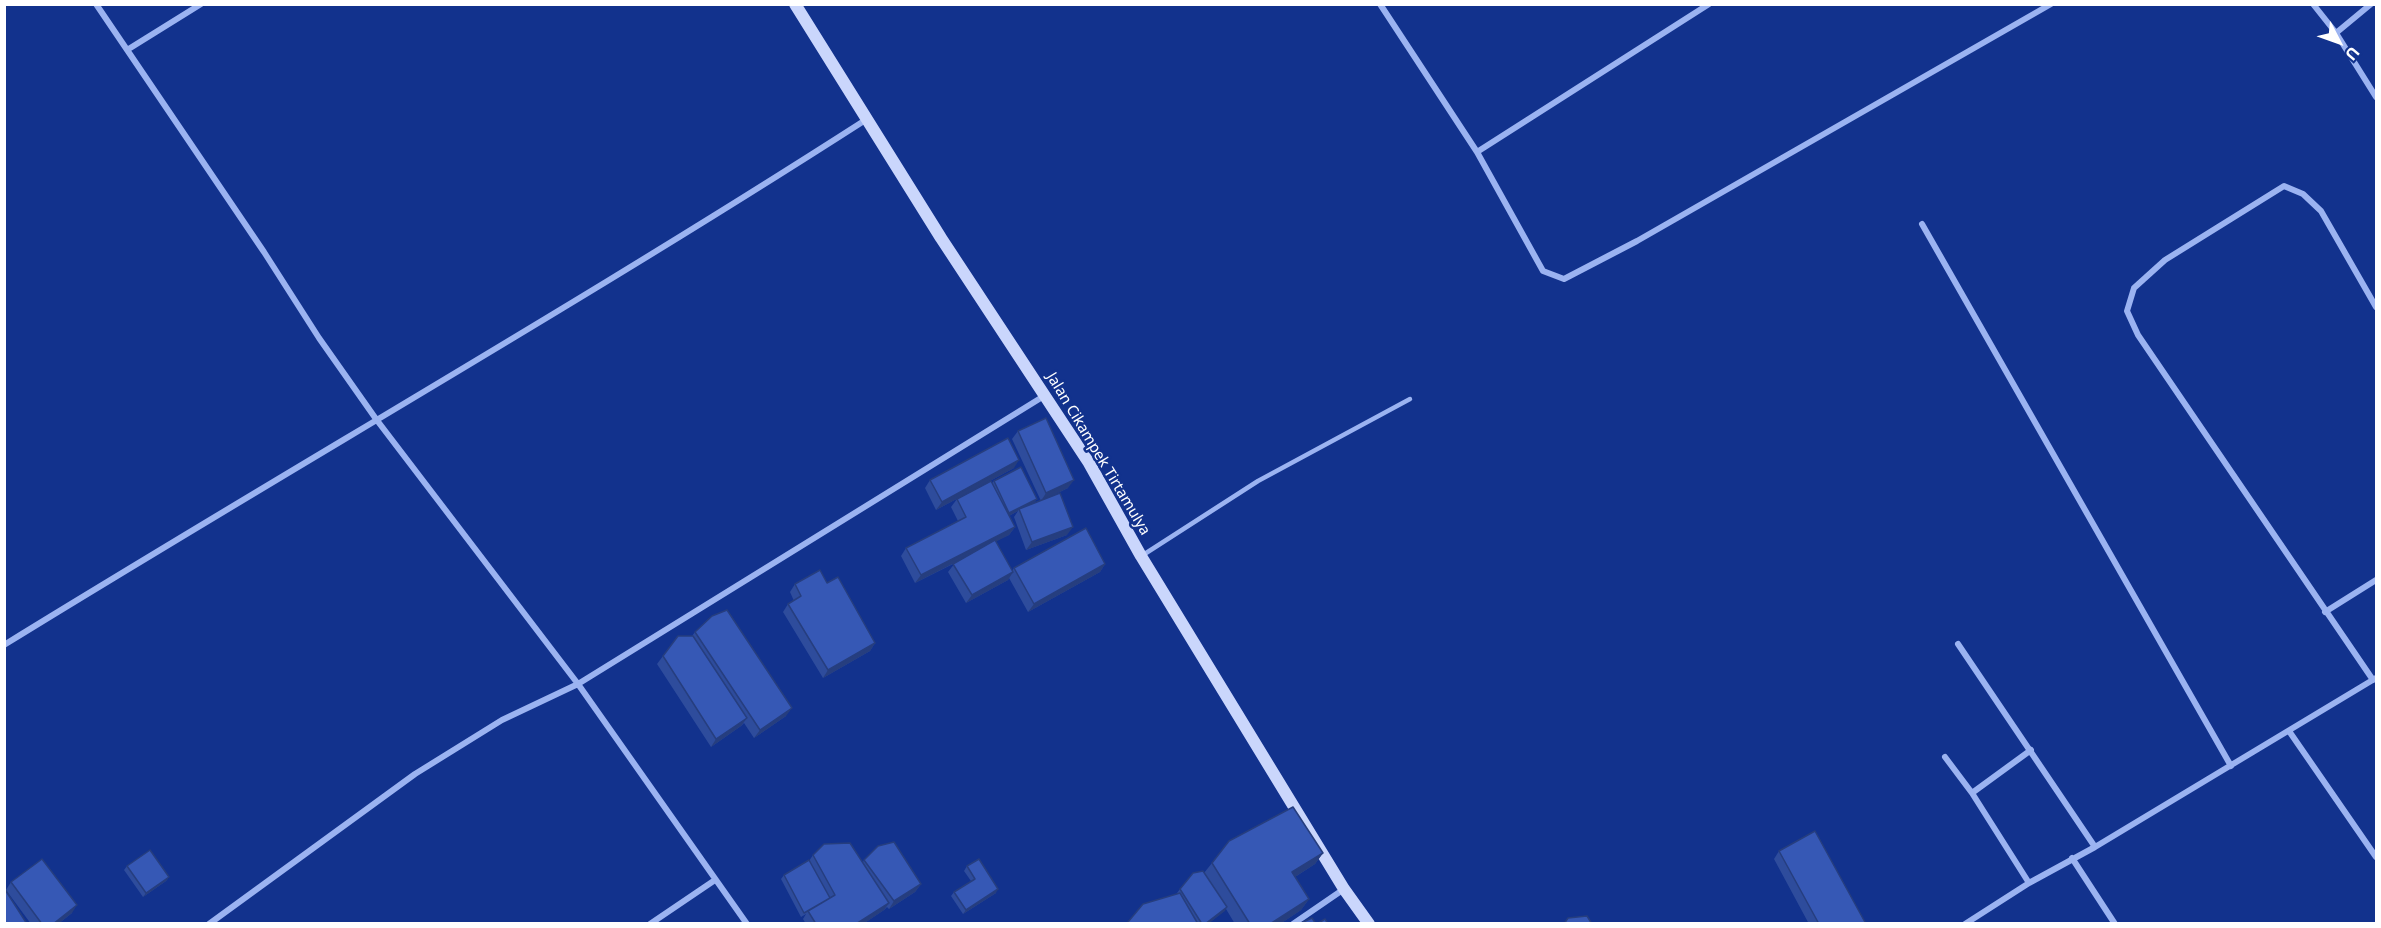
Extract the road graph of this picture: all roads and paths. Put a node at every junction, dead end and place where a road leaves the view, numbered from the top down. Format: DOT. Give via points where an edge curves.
graph roads {
  1 [pos="96,4"];
  2 [pos="201,4"];
  3 [pos="795,4"];
  4 [pos="1380,4"];
  5 [pos="1709,4"];
  6 [pos="2313,4"];
  7 [pos="2371,4"];
  8 [pos="2049,5"];
  9 [pos="2336,33"];
  10 [pos="127,50"];
  11 [pos="2376,97"];
  12 [pos="868,119"];
  13 [pos="1478,152"];
  14 [pos="1922,224"];
  15 [pos="2376,307"];
  16 [pos="1046,395"];
  17 [pos="1410,399"];
  18 [pos="376,419"];
  19 [pos="1141,556"];
  20 [pos="2376,579"];
  21 [pos="2325,612"];
  22 [pos="1958,644"];
  23 [pos="4,645"];
  24 [pos="2374,679"];
  25 [pos="578,684"];
  26 [pos="2289,731"];
  27 [pos="2031,750"];
  28 [pos="1945,757"];
  29 [pos="2231,766"];
  30 [pos="1972,793"];
  31 [pos="2095,847"];
  32 [pos="2376,856"];
  33 [pos="2072,858"];
  34 [pos="715,880"];
  35 [pos="2029,883"];
  36 [pos="1344,889"];
  37 [pos="209,924"];
  38 [pos="650,924"];
  39 [pos="747,924"];
  40 [pos="1293,924"];
  41 [pos="1369,924"];
  42 [pos="1965,924"];
  43 [pos="2115,924"];
  1 -- 10 [label="street"];
  2 -- 10 [label="street"];
  3 -- 12 [label="street, Jalan Cikampek Tirtamulya"];
  4 -- 13 [label="street"];
  5 -- 13 [label="street"];
  6 -- 9 [label="street"];
  7 -- 9 [label="street"];
  8 -- 13 [label="street" via="1637,242 1564,279 1544,271"];
  9 -- 11 [label="street"];
  10 -- 18 [label="street"];
  12 -- 16 [label="street, Jalan Cikampek Tirtamulya" via="941,238"];
  12 -- 18 [label="street" via="636,264"];
  14 -- 29 [label="street"];
  15 -- 21 [label="street" via="2321,212 2303,194 2284,186 2165,260 2134,288 2127,310 2138,335"];
  16 -- 19 [label="street, Jalan Cikampek Tirtamulya"];
  16 -- 25 [label="street"];
  17 -- 19 [label="lane" via="1258,481"];
  18 -- 23 [label="street"];
  18 -- 25 [label="street"];
  19 -- 36 [label="street, Jalan Cikampek Tirtamulya"];
  20 -- 21 [label="street"];
  21 -- 24 [label="street"];
  22 -- 27 [label="street"];
  24 -- 26 [label="street"];
  25 -- 34 [label="street"];
  25 -- 37 [label="street" via="502,720 415,774"];
  26 -- 29 [label="street"];
  26 -- 32 [label="street"];
  27 -- 30 [label="street"];
  27 -- 31 [label="street"];
  28 -- 30 [label="street"];
  29 -- 31 [label="street"];
  30 -- 35 [label="street"];
  31 -- 33 [label="street"];
  33 -- 35 [label="street"];
  33 -- 43 [label="street"];
  34 -- 38 [label="street"];
  34 -- 39 [label="street"];
  35 -- 42 [label="street"];
  36 -- 40 [label="street"];
  36 -- 41 [label="street, Jalan Cikampek Tirtamulya"];
}
